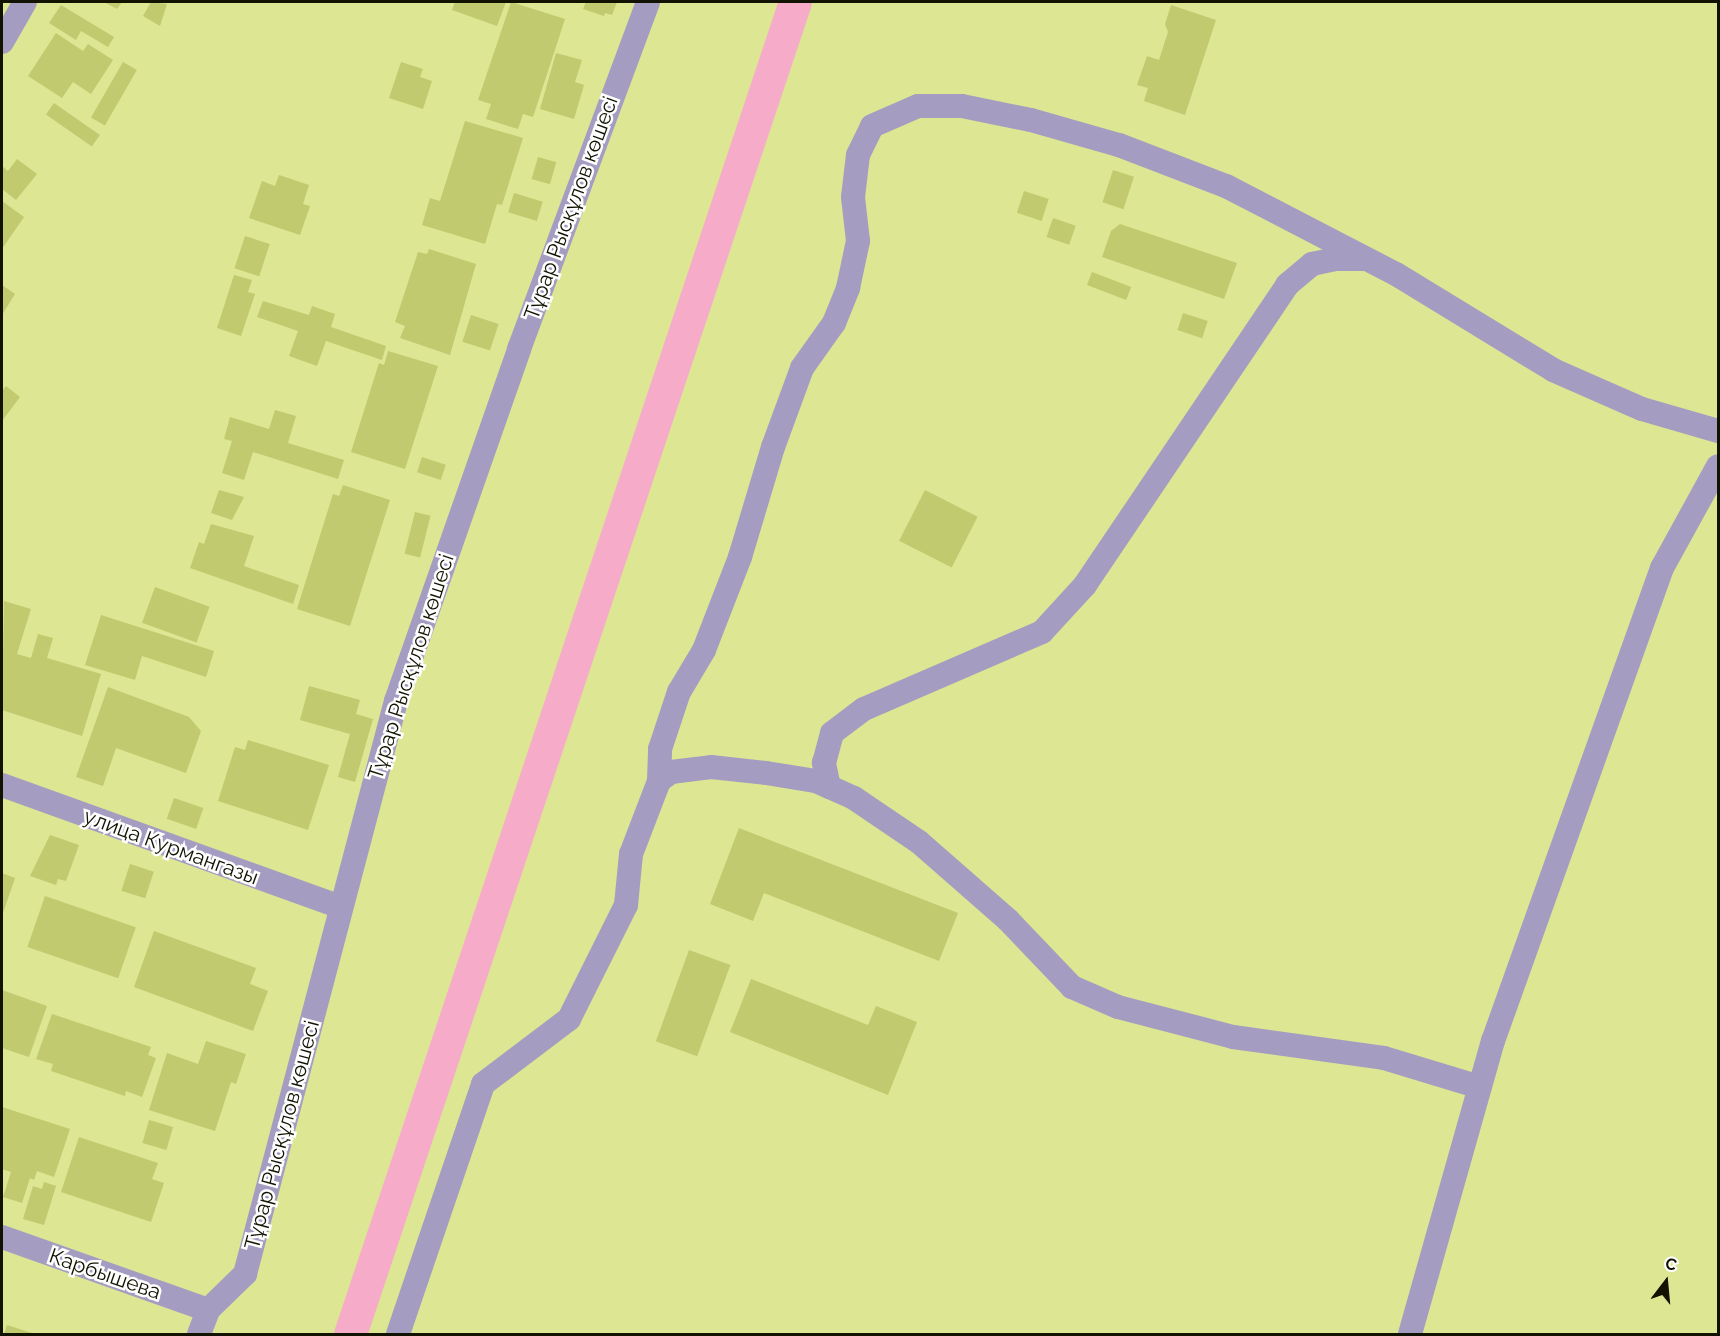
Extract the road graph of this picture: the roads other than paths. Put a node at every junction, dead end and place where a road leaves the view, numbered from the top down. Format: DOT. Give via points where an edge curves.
graph roads {
  1 [pos="25,2"];
  2 [pos="648,2"];
  3 [pos="2,42"];
  4 [pos="1369,259"];
  5 [pos="1719,431"];
  6 [pos="1719,466"];
  7 [pos="659,781"];
  8 [pos="2,784"];
  9 [pos="830,787"];
  10 [pos="341,907"];
  11 [pos="1480,1087"];
  12 [pos="2,1237"];
  13 [pos="208,1310"];
  14 [pos="200,1335"];
  15 [pos="398,1335"];
  16 [pos="1410,1335"];
  1 -- 3 [label="street"];
  2 -- 10 [label="street, Тұрар Рысқұлов көшесі" via="519,349 396,701"];
  4 -- 5 [label="street" via="1552,370 1642,409"];
  4 -- 7 [label="street" via="1226,186 1119,145 1031,120 962,106 918,106 872,126 858,155 853,197 858,241 848,288 834,322 802,368 740,557 704,650 676,702 660,749"];
  4 -- 9 [label="street" via="1312,264 1287,285 1085,585 1042,632 864,709 832,733 824,763"];
  6 -- 11 [label="street" via="1662,568"];
  7 -- 9 [label="street" via="671,772 711,767 816,781"];
  7 -- 15 [label="street" via="631,854 626,905 569,1019 483,1084"];
  8 -- 10 [label="street, улица Курмангазы"];
  9 -- 11 [label="street" via="854,798 919,842 1008,920 1072,987 1118,1006 1233,1037 1384,1058"];
  10 -- 13 [label="street, Тұрар Рысқұлов көшесі" via="245,1274"];
  11 -- 16 [label="street"];
  12 -- 13 [label="street, Карбышева"];
  13 -- 14 [label="street, Тұрар Рысқұлов көшесі"];
}
